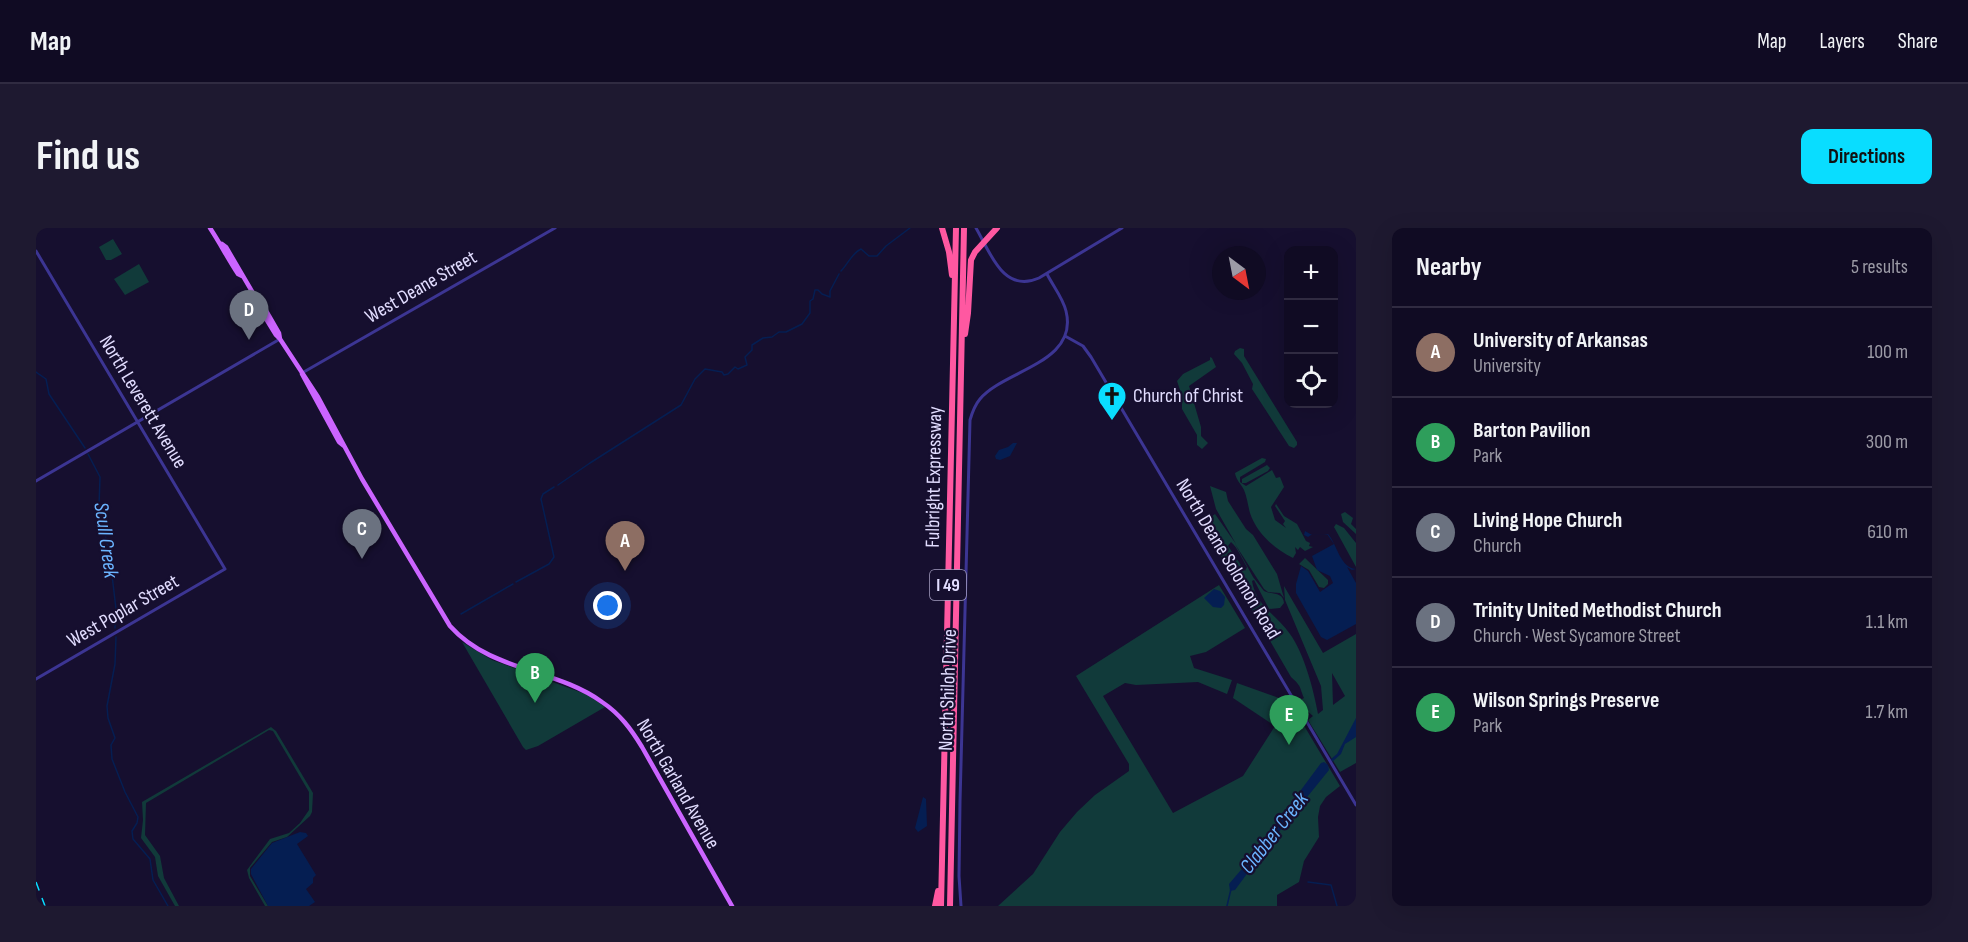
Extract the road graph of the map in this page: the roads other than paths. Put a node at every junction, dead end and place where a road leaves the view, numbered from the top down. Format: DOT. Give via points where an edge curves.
graph roads {
  1 [pos="210,228"];
  2 [pos="555,228"];
  3 [pos="942,228"];
  4 [pos="964,228"];
  5 [pos="976,228"];
  6 [pos="997,228"];
  7 [pos="1122,228"];
  8 [pos="956,230"];
  9 [pos="215,231"];
  10 [pos="985,243"];
  11 [pos="36,250"];
  12 [pos="1047,274"];
  13 [pos="955,290"];
  14 [pos="1065,336"];
  15 [pos="280,339"];
  16 [pos="961,351"];
  17 [pos="302,373"];
  18 [pos="137,421"];
  19 [pos="36,481"];
  20 [pos="225,569"];
  21 [pos="36,679"];
  22 [pos="1356,805"];
  23 [pos="941,879"];
  24 [pos="950,896"];
  25 [pos="732,906"];
  26 [pos="935,906"];
  27 [pos="941,906"];
  28 [pos="950,906"];
  29 [pos="955,906"];
  30 [pos="961,906"];
  1 -- 9 [label="main road, North Garland Avenue"];
  2 -- 17 [label="street, West Deane Street"];
  3 -- 13 [label="highway"];
  4 -- 16 [label="highway, Fulbright Expressway / I 49"];
  5 -- 10 [label="street"];
  6 -- 10 [label="highway"];
  7 -- 12 [label="street"];
  8 -- 13 [label="highway, Fulbright Expressway / I 49"];
  9 -- 15 [label="main road, North Garland Avenue"];
  10 -- 12 [label="street" via="1005,276 1025,282"];
  10 -- 16 [label="highway" via="970,264 969,313"];
  11 -- 18 [label="street, North Leverett Avenue"];
  12 -- 14 [label="street" via="1066,311"];
  13 -- 23 [label="highway, Fulbright Expressway / I 49"];
  14 -- 22 [label="street, North Deane Solomon Road" via="1083,346 1092,357"];
  14 -- 30 [label="street, North Shiloh Drive" via="1052,354 985,394 970,420 960,771"];
  15 -- 17 [label="main road, North Garland Avenue"];
  15 -- 18 [label="street"];
  16 -- 24 [label="highway, Fulbright Expressway / I 49"];
  17 -- 25 [label="main road, North Garland Avenue" via="339,442 455,632 493,658 589,694 626,722"];
  18 -- 19 [label="street"];
  18 -- 20 [label="street, North Leverett Avenue"];
  20 -- 21 [label="street, West Poplar Street"];
  23 -- 26 [label="highway"];
  23 -- 27 [label="highway, Fulbright Expressway / I 49"];
  24 -- 28 [label="highway, Fulbright Expressway / I 49"];
  24 -- 29 [label="highway"];
}
